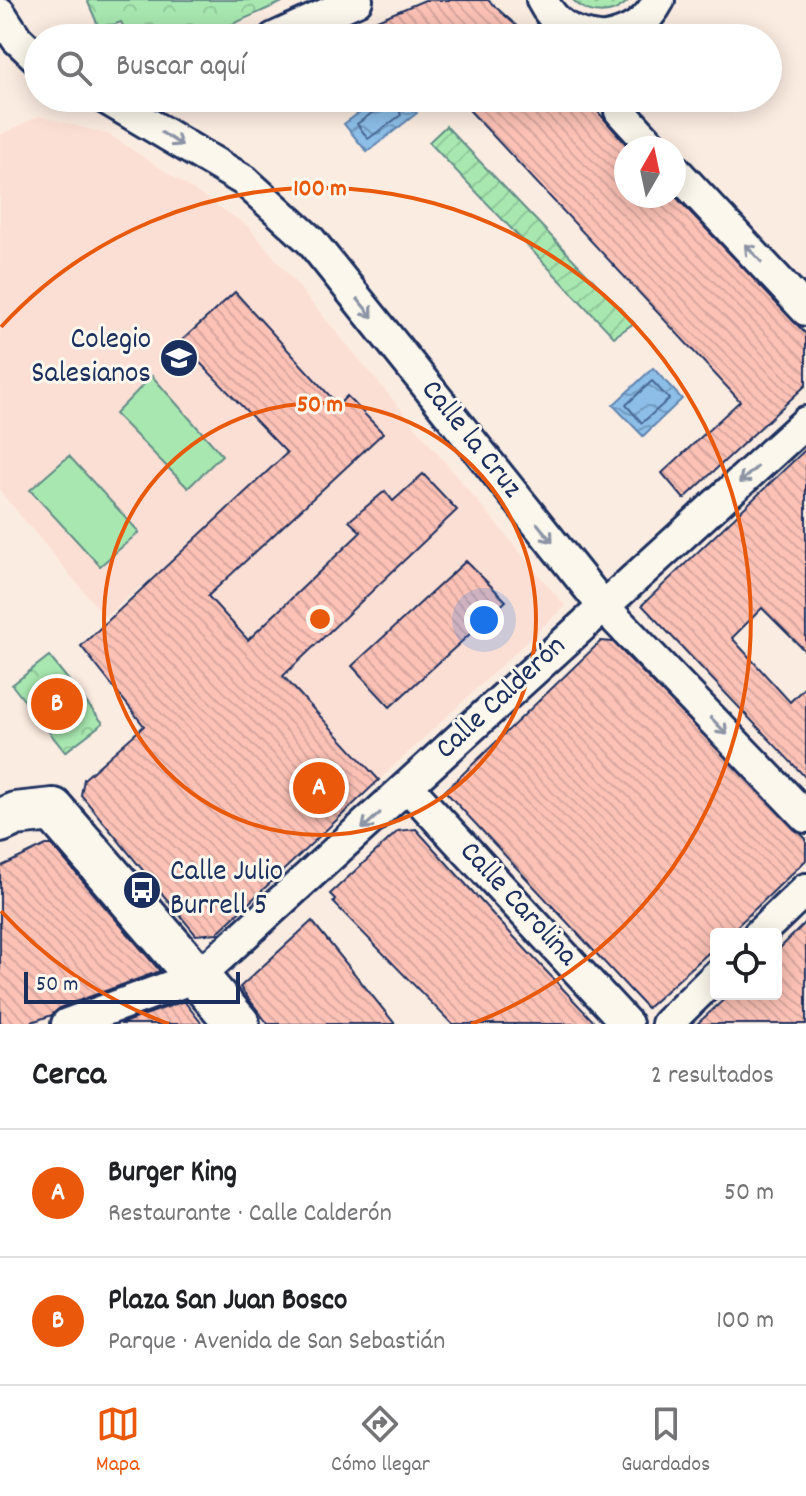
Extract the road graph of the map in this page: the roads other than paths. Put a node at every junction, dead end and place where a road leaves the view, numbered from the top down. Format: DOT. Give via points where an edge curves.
graph roads {
  1 [pos="357,0"];
  2 [pos="542,0"];
  3 [pos="659,0"];
  4 [pos="0,13"];
  5 [pos="305,24"];
  6 [pos="561,24"];
  7 [pos="641,24"];
  8 [pos="0,42"];
  9 [pos="24,46"];
  10 [pos="24,52"];
  11 [pos="129,112"];
  12 [pos="621,112"];
  13 [pos="643,136"];
  14 [pos="686,182"];
  15 [pos="806,310"];
  16 [pos="806,422"];
  17 [pos="603,606"];
  18 [pos="408,787"];
  19 [pos="806,817"];
  20 [pos="0,821"];
  21 [pos="806,889"];
  22 [pos="765,928"];
  23 [pos="199,976"];
  24 [pos="710,982"];
  25 [pos="67,1024"];
  26 [pos="238,1024"];
  27 [pos="627,1024"];
  28 [pos="667,1024"];
  1 -- 5 [label="street"];
  2 -- 6 [label="street"];
  3 -- 7 [label="street"];
  4 -- 9 [label="street"];
  8 -- 10 [label="street"];
  11 -- 17 [label="street, Calle la Cruz, one-way" via="245,181 311,241"];
  12 -- 13 [label="street"];
  15 -- 14 [label="street, one-way"];
  16 -- 17 [label="street, Calle Calderón, one-way"];
  17 -- 18 [label="street, Calle Calderón"];
  17 -- 19 [label="street, Calle la Cruz, one-way"];
  18 -- 23 [label="street, Calle Calderón, one-way"];
  18 -- 27 [label="street, Calle Carolina"];
  20 -- 23 [label="main road" via="53,810"];
  21 -- 22 [label="street"];
  23 -- 25 [label="street"];
  23 -- 26 [label="main road"];
  24 -- 28 [label="street"];
}
